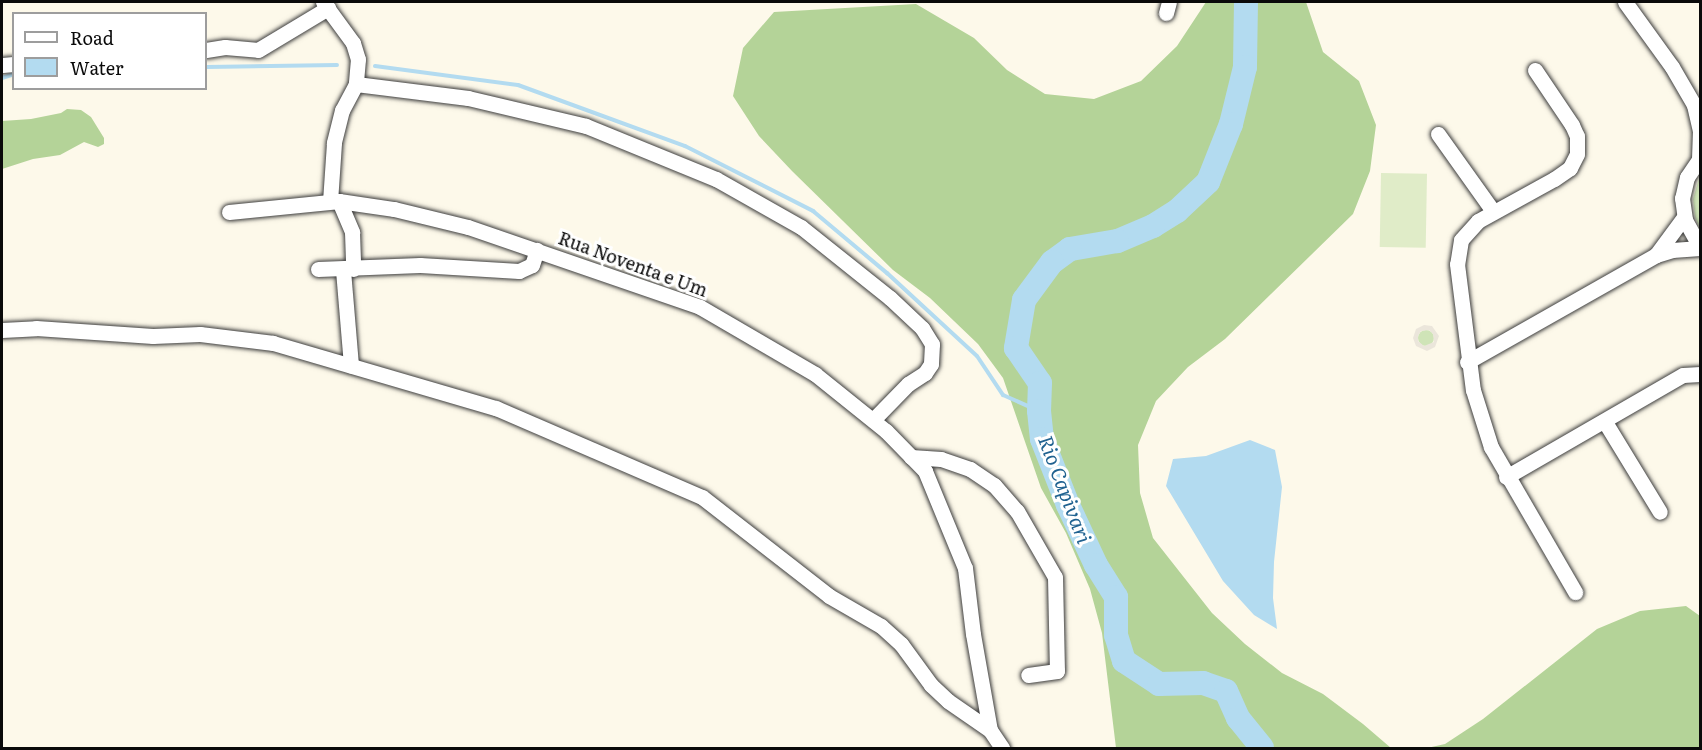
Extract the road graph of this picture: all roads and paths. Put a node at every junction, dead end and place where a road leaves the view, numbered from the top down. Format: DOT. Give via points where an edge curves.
graph roads {
  1 [pos="1625,2"];
  2 [pos="325,5"];
  3 [pos="207,50"];
  4 [pos="1535,70"];
  5 [pos="356,84"];
  6 [pos="1697,108"];
  7 [pos="1438,134"];
  8 [pos="1700,158"];
  9 [pos="334,201"];
  10 [pos="229,212"];
  11 [pos="1493,212"];
  12 [pos="1684,217"];
  13 [pos="1701,247"];
  14 [pos="537,250"];
  15 [pos="1656,255"];
  16 [pos="318,269"];
  17 [pos="348,270"];
  18 [pos="2,330"];
  19 [pos="1467,362"];
  20 [pos="351,366"];
  21 [pos="1701,374"];
  22 [pos="873,420"];
  23 [pos="1605,422"];
  24 [pos="911,457"];
  25 [pos="1506,477"];
  26 [pos="1660,512"];
  27 [pos="1575,592"];
  28 [pos="1028,675"];
  29 [pos="990,730"];
  30 [pos="1002,748"];
  1 -- 6 [label="street"];
  2 -- 3 [label="street" via="258,50"];
  2 -- 5 [label="street" via="353,43 358,59"];
  4 -- 11 [label="street" via="1572,125 1577,136 1577,154 1570,168"];
  5 -- 9 [label="street" via="342,110 334,143"];
  5 -- 22 [label="street" via="468,98 586,126 716,179 801,227 890,298 922,328 932,344 931,364 925,373"];
  6 -- 8 [label="street"];
  7 -- 11 [label="street"];
  8 -- 12 [label="street" via="1684,187"];
  9 -- 10 [label="street, Rua Noventa e Um"];
  9 -- 14 [label="street, Rua Noventa e Um" via="394,209 468,227"];
  9 -- 17 [label="street" via="352,232"];
  11 -- 19 [label="street" via="1467,232 1458,251"];
  12 -- 13 [label="street"];
  12 -- 15 [label="street"];
  13 -- 15 [label="street"];
  14 -- 17 [label="street" via="532,265 519,272 420,266"];
  14 -- 22 [label="street, Rua Noventa e Um" via="700,307 814,374"];
  15 -- 19 [label="street"];
  16 -- 17 [label="street"];
  17 -- 20 [label="street"];
  18 -- 20 [label="street" via="200,334 273,343"];
  19 -- 25 [label="street" via="1481,419"];
  20 -- 29 [label="street" via="496,408 702,497 829,596 881,626 901,644 931,685"];
  21 -- 23 [label="street" via="1683,375"];
  22 -- 24 [label="street, Rua Noventa e Um"];
  23 -- 25 [label="street"];
  23 -- 26 [label="street"];
  24 -- 28 [label="street" via="941,459 970,469 994,485 1017,511 1055,577 1057,671"];
  24 -- 29 [label="street, Rua Noventa e Um" via="925,471 965,568"];
  25 -- 27 [label="street"];
  29 -- 30 [label="street"];
}
